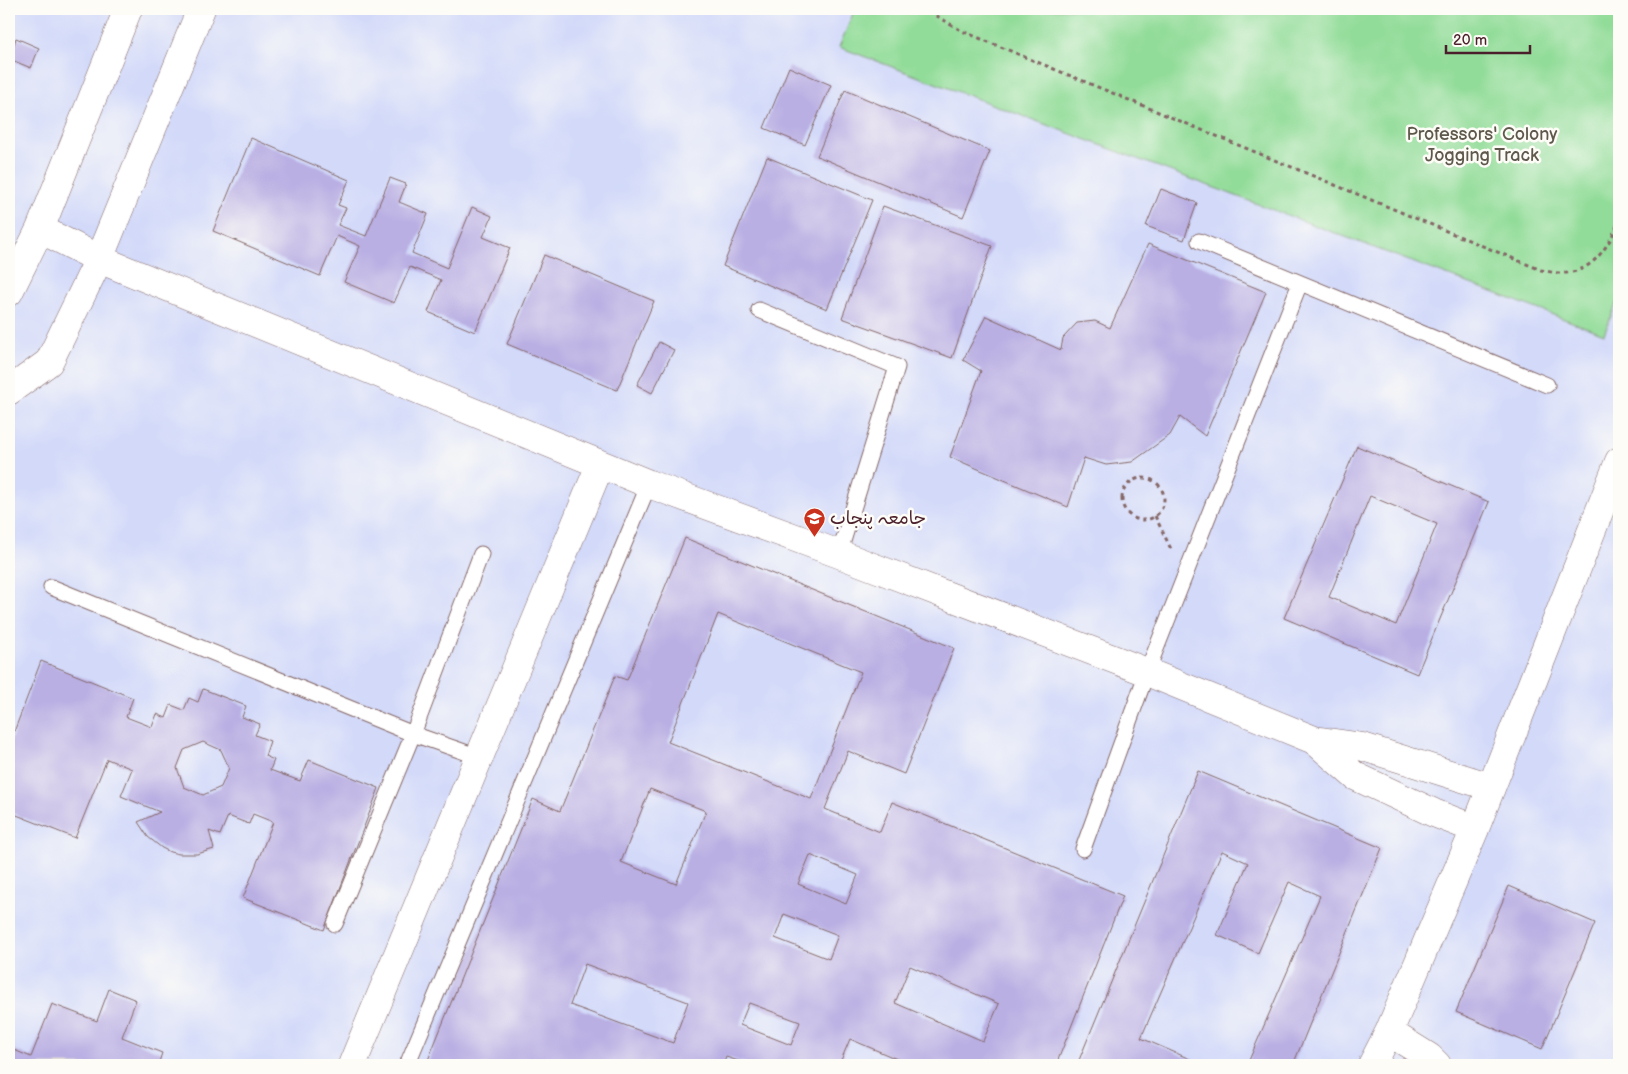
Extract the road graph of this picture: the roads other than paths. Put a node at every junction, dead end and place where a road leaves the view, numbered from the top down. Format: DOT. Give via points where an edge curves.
graph roads {
  1 [pos="128,9"];
  2 [pos="201,9"];
  3 [pos="40,229"];
  4 [pos="1199,241"];
  5 [pos="99,259"];
  6 [pos="11,279"];
  7 [pos="1300,283"];
  8 [pos="758,310"];
  9 [pos="1547,385"];
  10 [pos="9,390"];
  11 [pos="1619,461"];
  12 [pos="600,465"];
  13 [pos="648,484"];
  14 [pos="481,554"];
  15 [pos="840,554"];
  16 [pos="51,587"];
  17 [pos="1147,672"];
  18 [pos="413,734"];
  19 [pos="1314,740"];
  20 [pos="479,757"];
  21 [pos="1491,787"];
  22 [pos="1475,829"];
  23 [pos="1083,849"];
  24 [pos="335,924"];
  25 [pos="1390,1032"];
  26 [pos="352,1065"];
  27 [pos="407,1065"];
  28 [pos="1372,1065"];
  29 [pos="1437,1065"];
  1 -- 3 [label="street"];
  2 -- 5 [label="street"];
  3 -- 5 [label="street"];
  3 -- 6 [label="street"];
  4 -- 7 [label="lane"];
  5 -- 10 [label="street" via="49,362"];
  5 -- 12 [label="street"];
  7 -- 9 [label="lane"];
  7 -- 17 [label="lane"];
  8 -- 15 [label="lane" via="897,367"];
  11 -- 21 [label="street"];
  12 -- 13 [label="street"];
  12 -- 20 [label="street"];
  13 -- 15 [label="street"];
  13 -- 27 [label="lane"];
  14 -- 18 [label="lane"];
  15 -- 17 [label="street"];
  16 -- 18 [label="lane"];
  17 -- 19 [label="street"];
  17 -- 23 [label="lane"];
  18 -- 20 [label="lane"];
  18 -- 24 [label="lane"];
  19 -- 21 [label="street" via="1363,747"];
  19 -- 22 [label="street" via="1355,776"];
  20 -- 26 [label="street"];
  21 -- 22 [label="street"];
  22 -- 25 [label="street"];
  25 -- 28 [label="street"];
  25 -- 29 [label="street"];
}
